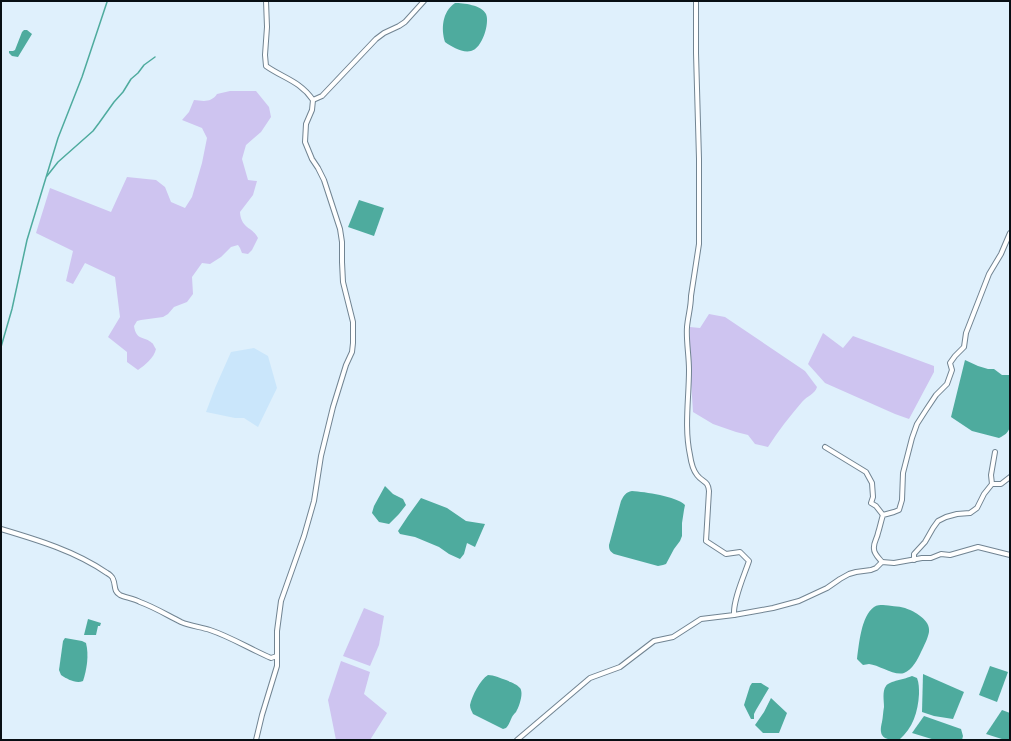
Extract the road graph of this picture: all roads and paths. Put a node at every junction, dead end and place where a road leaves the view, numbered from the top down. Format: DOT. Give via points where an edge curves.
graph roads {
  1 [pos="266,1"];
  2 [pos="424,1"];
  3 [pos="696,1"];
  4 [pos="312,100"];
  5 [pos="1010,233"];
  6 [pos="825,447"];
  7 [pos="996,452"];
  8 [pos="1010,477"];
  9 [pos="992,484"];
  10 [pos="883,515"];
  11 [pos="1,529"];
  12 [pos="1010,555"];
  13 [pos="914,560"];
  14 [pos="882,562"];
  15 [pos="734,615"];
  16 [pos="277,656"];
  17 [pos="256,740"];
  18 [pos="517,740"];
  1 -- 4 [label="street" via="266,66 303,88"];
  2 -- 4 [label="street" via="400,26 384,33 376,40 322,96"];
  3 -- 15 [label="street" via="699,244 687,330 687,435 694,470 698,477 707,483 709,491 706,541 726,554 740,552 749,561 736,600"];
  4 -- 16 [label="street" via="305,142 324,180 340,229 343,282 353,322 353,343 333,407 314,501 281,601"];
  5 -- 10 [label="street" via="987,279 966,333 964,347 950,363 952,370 947,384 936,395 915,431 903,473 899,510"];
  6 -- 10 [label="street" via="866,472 872,483 871,503"];
  7 -- 9 [label="street" via="991,475"];
  8 -- 9 [label="street" via="1001,484"];
  9 -- 13 [label="street" via="977,508 970,513 957,514 938,521 914,554"];
  10 -- 14 [label="street" via="874,541 875,552"];
  11 -- 16 [label="street" via="66,550 86,561 113,578 115,590 120,595 146,604 182,622 226,636 271,658"];
  12 -- 13 [label="street" via="978,548"];
  13 -- 14 [label="street"];
  14 -- 15 [label="street" via="871,570 849,574 828,588 799,601"];
  15 -- 18 [label="street" via="701,619 673,637 654,641 620,667 590,678"];
  16 -- 17 [label="street" via="277,666"];
}
